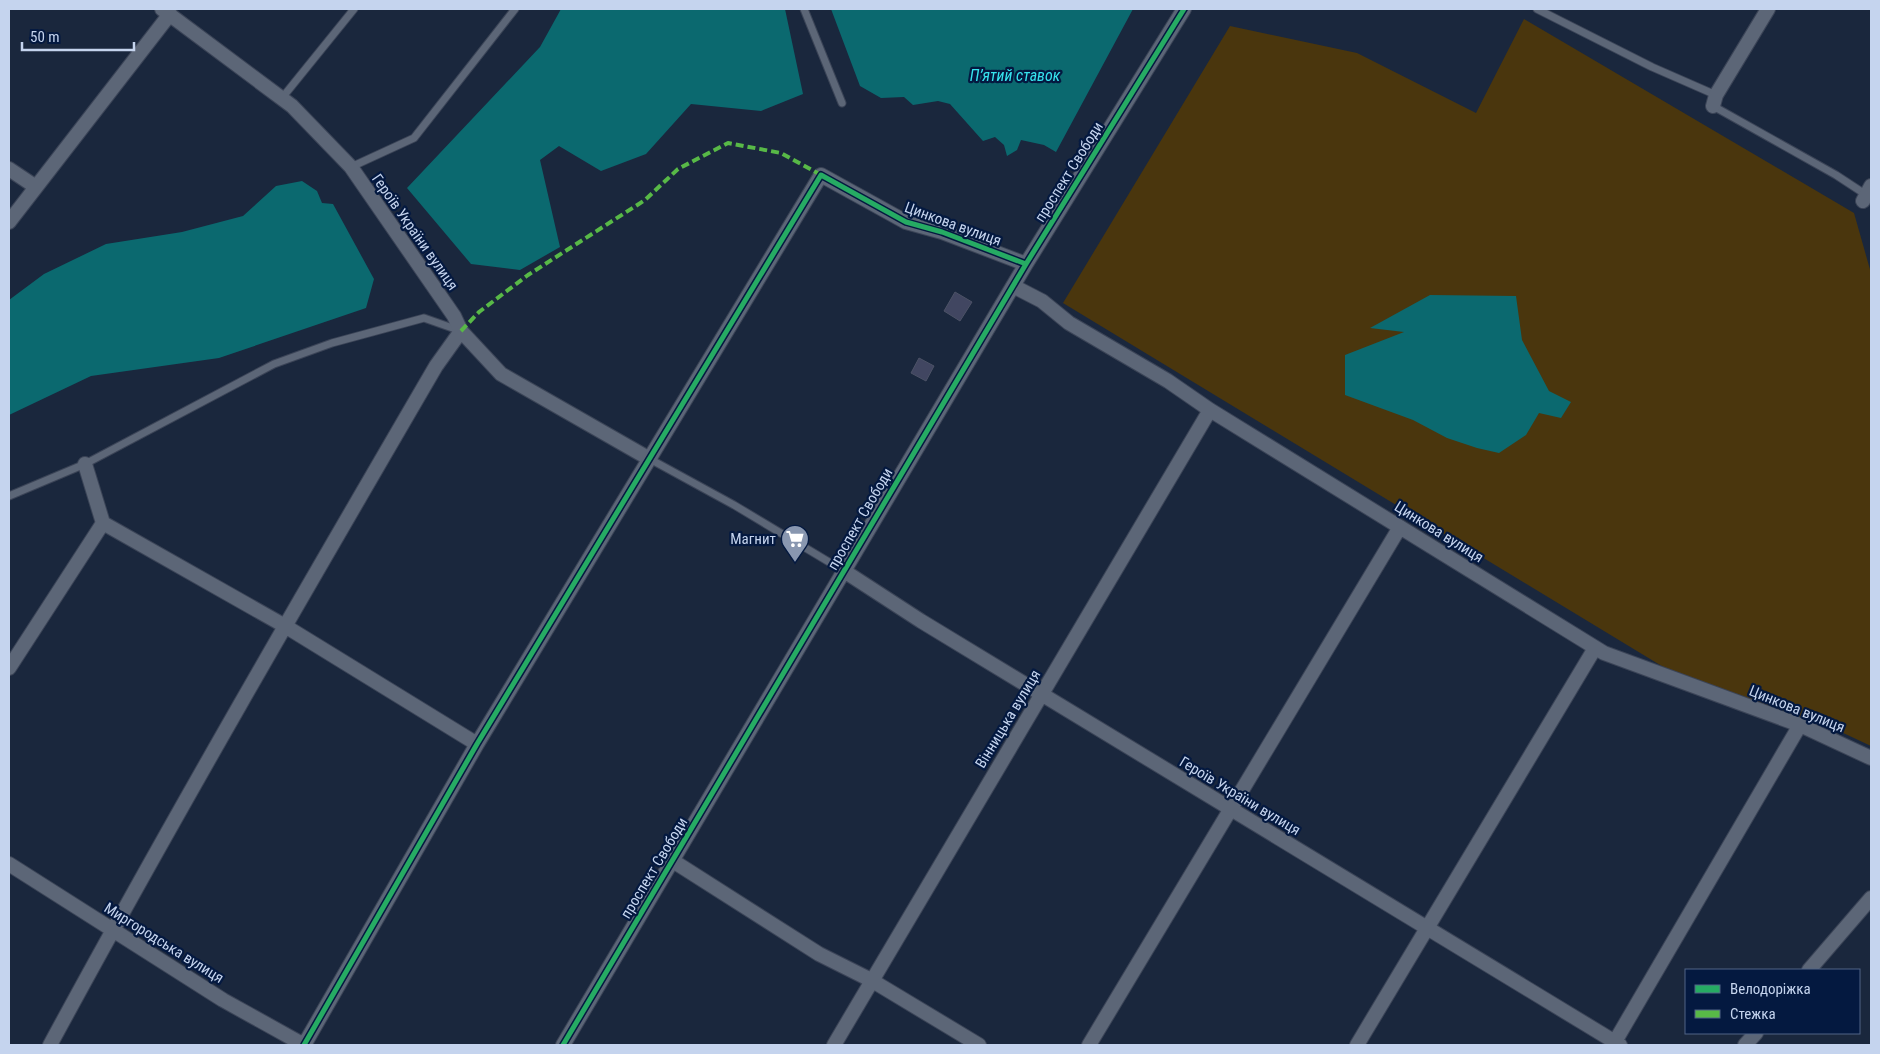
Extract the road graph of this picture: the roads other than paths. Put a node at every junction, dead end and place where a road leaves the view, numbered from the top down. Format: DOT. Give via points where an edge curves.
graph roads {
  1 [pos="354,9"];
  2 [pos="515,9"];
  3 [pos="804,9"];
  4 [pos="1184,9"];
  5 [pos="1537,9"];
  6 [pos="1768,9"];
  7 [pos="166,11"];
  8 [pos="282,98"];
  9 [pos="1714,100"];
  10 [pos="842,103"];
  11 [pos="350,167"];
  12 [pos="9,169"];
  13 [pos="1871,186"];
  14 [pos="36,187"];
  15 [pos="1867,199"];
  16 [pos="9,222"];
  17 [pos="1026,264"];
  18 [pos="1013,286"];
  19 [pos="461,332"];
  20 [pos="1210,410"];
  21 [pos="648,458"];
  22 [pos="85,464"];
  23 [pos="9,496"];
  24 [pos="103,523"];
  25 [pos="1400,527"];
  26 [pos="844,571"];
  27 [pos="285,626"];
  28 [pos="1595,648"];
  29 [pos="9,668"];
  30 [pos="1042,695"];
  31 [pos="1800,725"];
  32 [pos="477,744"];
  33 [pos="1871,758"];
  34 [pos="1230,810"];
  35 [pos="673,861"];
  36 [pos="9,864"];
  37 [pos="1871,898"];
  38 [pos="1427,928"];
  39 [pos="113,930"];
  40 [pos="1811,969"];
  41 [pos="871,980"];
  42 [pos="1755,1034"];
  43 [pos="1616,1044"];
  44 [pos="50,1045"];
  45 [pos="304,1045"];
  46 [pos="563,1045"];
  47 [pos="834,1045"];
  48 [pos="979,1045"];
  49 [pos="1089,1045"];
  50 [pos="1357,1045"];
  51 [pos="1745,1045"];
  1 -- 8 [label="lane"];
  2 -- 11 [label="lane" via="414,138"];
  3 -- 10 [label="lane"];
  4 -- 17 [label="street, проспект Свободи"];
  5 -- 9 [label="lane"];
  6 -- 9 [label="street"];
  7 -- 8 [label="street, Героїв України вулиця"];
  7 -- 14 [label="street"];
  8 -- 11 [label="street, Героїв України вулиця"];
  9 -- 15 [label="lane" via="1836,175"];
  11 -- 19 [label="street, Героїв України вулиця" via="454,316"];
  12 -- 14 [label="street"];
  13 -- 15 [label="street"];
  14 -- 16 [label="street"];
  17 -- 18 [label="street, проспект Свободи"];
  17 -- 21 [label="street, Цинкова вулиця" via="906,222 821,175"];
  18 -- 20 [label="street, Цинкова вулиця" via="1042,301 1069,323 1168,381"];
  18 -- 26 [label="street, проспект Свободи"];
  19 -- 21 [label="street, Героїв України вулиця" via="501,374"];
  19 -- 22 [label="lane" via="424,318 332,343 274,364"];
  19 -- 27 [label="street" via="436,366"];
  20 -- 25 [label="street, Цинкова вулиця"];
  20 -- 30 [label="street, Вінницька вулиця"];
  21 -- 26 [label="lane"];
  21 -- 32 [label="street"];
  22 -- 23 [label="lane"];
  22 -- 24 [label="street"];
  24 -- 27 [label="street"];
  24 -- 29 [label="street"];
  25 -- 28 [label="street, Цинкова вулиця"];
  25 -- 34 [label="street"];
  26 -- 30 [label="street, Героїв України вулиця"];
  26 -- 35 [label="street, проспект Свободи"];
  27 -- 32 [label="street"];
  27 -- 39 [label="street"];
  28 -- 31 [label="street, Цинкова вулиця"];
  28 -- 38 [label="street"];
  30 -- 34 [label="street, Героїв України вулиця"];
  30 -- 41 [label="street, Вінницька вулиця"];
  31 -- 33 [label="street, Цинкова вулиця"];
  31 -- 43 [label="street"];
  32 -- 45 [label="street"];
  34 -- 38 [label="street, Героїв України вулиця"];
  34 -- 49 [label="street"];
  35 -- 41 [label="street" via="819,954"];
  35 -- 46 [label="street, проспект Свободи"];
  36 -- 39 [label="street, Миргородська вулиця"];
  37 -- 40 [label="street"];
  38 -- 43 [label="street, Героїв України вулиця"];
  38 -- 50 [label="street"];
  39 -- 44 [label="street"];
  39 -- 45 [label="street, Миргородська вулиця" via="223,1000"];
  41 -- 47 [label="street, Вінницька вулиця"];
  41 -- 48 [label="street"];
  42 -- 51 [label="street"];
}
